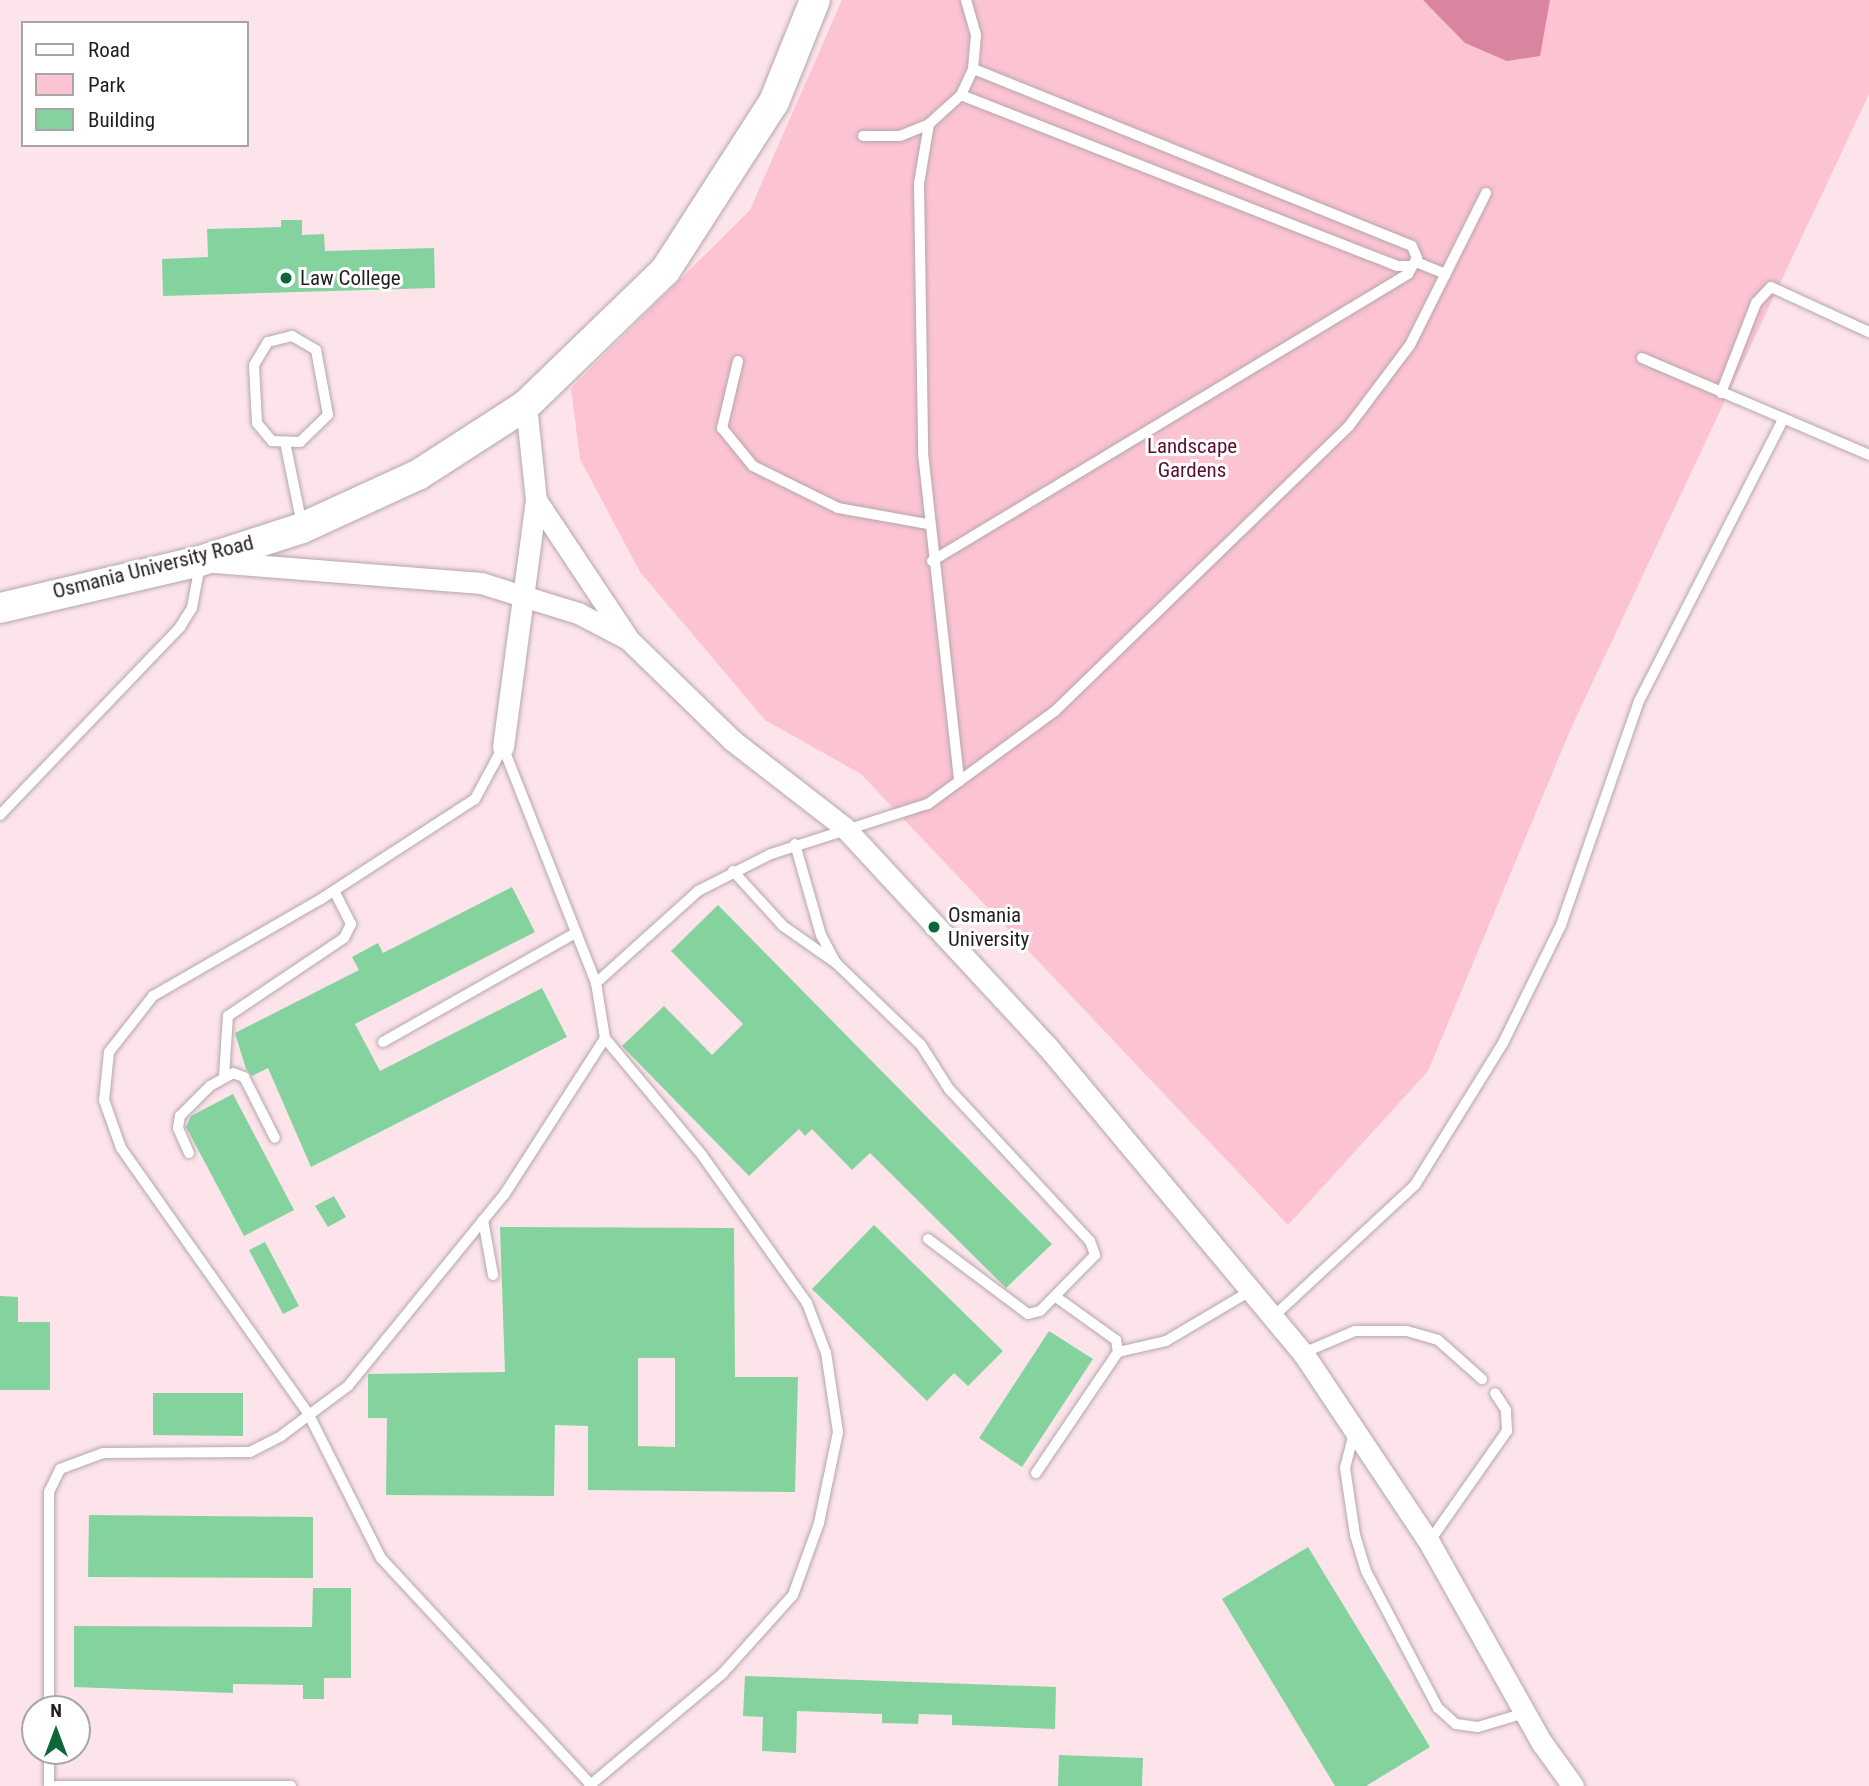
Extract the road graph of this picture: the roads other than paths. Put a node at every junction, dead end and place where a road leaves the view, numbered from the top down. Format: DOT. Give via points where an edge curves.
graph roads {
  1 [pos="815,0"];
  2 [pos="966,0"];
  3 [pos="973,69"];
  4 [pos="961,95"];
  5 [pos="929,124"];
  6 [pos="863,136"];
  7 [pos="1486,193"];
  8 [pos="1413,264"];
  9 [pos="1446,274"];
  10 [pos="1869,331"];
  11 [pos="1642,358"];
  12 [pos="738,360"];
  13 [pos="1721,393"];
  14 [pos="526,405"];
  15 [pos="1783,419"];
  16 [pos="285,442"];
  17 [pos="1869,455"];
  18 [pos="536,500"];
  19 [pos="928,524"];
  20 [pos="302,528"];
  21 [pos="200,561"];
  22 [pos="932,561"];
  23 [pos="527,593"];
  24 [pos="0,608"];
  25 [pos="628,639"];
  26 [pos="503,747"];
  27 [pos="958,781"];
  28 [pos="0,815"];
  29 [pos="844,827"];
  30 [pos="795,845"];
  31 [pos="733,871"];
  32 [pos="334,891"];
  33 [pos="576,933"];
  34 [pos="836,963"];
  35 [pos="596,983"];
  36 [pos="605,1038"];
  37 [pos="383,1042"];
  38 [pos="224,1076"];
  39 [pos="275,1138"];
  40 [pos="189,1153"];
  41 [pos="483,1220"];
  42 [pos="928,1239"];
  43 [pos="493,1275"];
  44 [pos="1252,1290"];
  45 [pos="1056,1297"];
  46 [pos="1274,1316"];
  47 [pos="1118,1352"];
  48 [pos="1303,1353"];
  49 [pos="1482,1379"];
  50 [pos="1495,1393"];
  51 [pos="309,1415"];
  52 [pos="1355,1429"];
  53 [pos="1036,1473"];
  54 [pos="1429,1542"];
  55 [pos="48,1695"];
  56 [pos="1525,1713"];
  57 [pos="48,1765"];
  58 [pos="589,1784"];
  59 [pos="48,1786"];
  60 [pos="57,1786"];
  61 [pos="290,1786"];
  62 [pos="1573,1786"];
  1 -- 14 [label="main road, Osmania University Road" via="774,102 673,260"];
  2 -- 3 [label="lane" via="976,35"];
  3 -- 4 [label="lane"];
  3 -- 8 [label="lane" via="1412,246"];
  4 -- 5 [label="lane"];
  4 -- 8 [label="lane" via="1397,266"];
  5 -- 6 [label="lane" via="900,136"];
  5 -- 19 [label="lane" via="919,184"];
  7 -- 9 [label="lane"];
  8 -- 9 [label="lane"];
  8 -- 22 [label="lane"];
  9 -- 27 [label="lane" via="1410,345 1349,426 1055,711"];
  10 -- 13 [label="lane" via="1771,287 1756,303"];
  11 -- 13 [label="lane"];
  12 -- 19 [label="lane" via="722,428 753,466 838,508"];
  13 -- 15 [label="lane"];
  14 -- 18 [label="street"];
  14 -- 20 [label="main road, Osmania University Road" via="418,475"];
  15 -- 17 [label="lane"];
  15 -- 46 [label="lane" via="1639,701 1561,925 1503,1043 1415,1185"];
  16 -- 16 [label="lane" via="272,441 257,423 254,365 268,342 292,336 316,350 328,415 314,434"];
  16 -- 20 [label="lane"];
  18 -- 23 [label="street"];
  18 -- 25 [label="street"];
  19 -- 22 [label="lane"];
  20 -- 21 [label="main road, Osmania University Road"];
  21 -- 23 [label="street" via="421,575"];
  21 -- 24 [label="main road, Osmania University Road"];
  21 -- 28 [label="lane" via="192,608 180,627"];
  22 -- 27 [label="lane"];
  23 -- 25 [label="street"];
  23 -- 26 [label="street"];
  25 -- 29 [label="street" via="733,741"];
  26 -- 32 [label="lane" via="475,799"];
  26 -- 33 [label="lane"];
  27 -- 29 [label="lane" via="928,803"];
  29 -- 30 [label="lane"];
  29 -- 44 [label="street" via="1047,1046"];
  30 -- 31 [label="lane"];
  30 -- 34 [label="lane" via="821,935"];
  31 -- 34 [label="lane" via="783,926"];
  31 -- 35 [label="lane" via="669,910"];
  32 -- 38 [label="lane" via="351,924 344,938 228,1016"];
  32 -- 51 [label="lane" via="153,996 119,1033 104,1071 104,1100 121,1148"];
  33 -- 35 [label="lane"];
  33 -- 37 [label="lane"];
  34 -- 45 [label="lane" via="921,1045 949,1089 1090,1241 1093,1264"];
  35 -- 36 [label="lane"];
  36 -- 41 [label="lane"];
  36 -- 58 [label="lane" via="702,1156 807,1303 826,1353 838,1432 819,1523 793,1595 723,1673"];
  38 -- 39 [label="lane" via="244,1077"];
  38 -- 40 [label="lane" via="177,1122"];
  41 -- 43 [label="lane"];
  41 -- 51 [label="lane" via="348,1386"];
  42 -- 45 [label="lane" via="1020,1311 1035,1314"];
  44 -- 46 [label="street"];
  44 -- 47 [label="lane" via="1166,1341"];
  45 -- 47 [label="lane" via="1116,1340"];
  46 -- 48 [label="street"];
  47 -- 53 [label="lane"];
  48 -- 49 [label="lane" via="1355,1331 1407,1331 1438,1340"];
  48 -- 52 [label="street"];
  50 -- 54 [label="lane" via="1506,1410 1507,1431"];
  51 -- 55 [label="lane" via="250,1452 103,1454 60,1469 48,1492"];
  51 -- 58 [label="lane" via="381,1558"];
  52 -- 54 [label="street"];
  52 -- 56 [label="lane" via="1345,1468 1355,1535 1366,1571 1438,1708 1456,1724 1478,1727"];
  54 -- 56 [label="street"];
  56 -- 62 [label="street"];
  57 -- 59 [label="lane"];
  60 -- 61 [label="lane" via="124,1781"];
}
